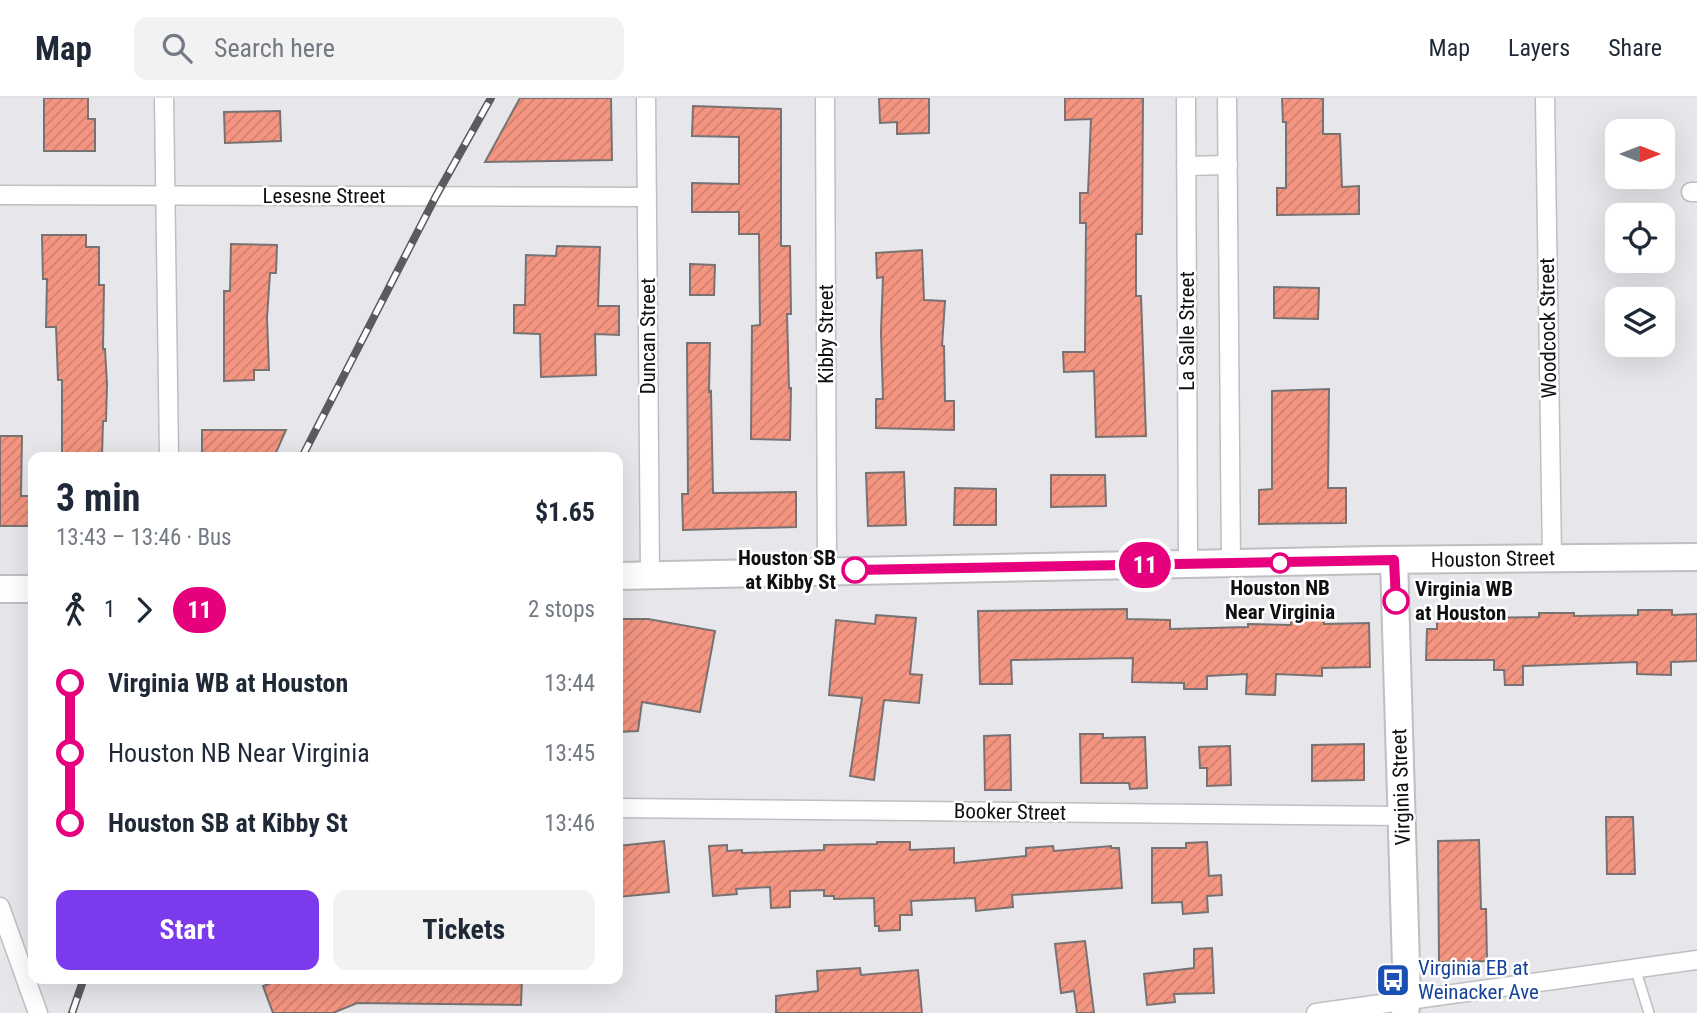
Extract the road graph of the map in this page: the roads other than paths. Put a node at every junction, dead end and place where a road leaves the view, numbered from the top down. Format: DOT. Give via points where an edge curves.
graph roads {
  1 [pos="164,98"];
  2 [pos="646,98"];
  3 [pos="825,98"];
  4 [pos="1186,98"];
  5 [pos="1227,98"];
  6 [pos="1545,98"];
  7 [pos="1228,165"];
  8 [pos="1186,166"];
  9 [pos="0,195"];
  10 [pos="166,195"];
  11 [pos="647,197"];
  12 [pos="169,452"];
  13 [pos="1697,557"];
  14 [pos="1552,559"];
  15 [pos="1394,560"];
  16 [pos="1188,564"];
  17 [pos="1231,564"];
  18 [pos="827,570"];
  19 [pos="650,575"];
  20 [pos="623,576"];
  21 [pos="0,589"];
  22 [pos="28,589"];
  23 [pos="623,808"];
  24 [pos="1402,816"];
  25 [pos="2,917"];
  26 [pos="1697,960"];
  27 [pos="1635,968"];
  28 [pos="1406,1007"];
  29 [pos="38,1013"];
  30 [pos="1316,1013"];
  31 [pos="1649,1013"];
  1 -- 10 [label="street"];
  2 -- 11 [label="street, Duncan Street"];
  3 -- 18 [label="street, Kibby Street"];
  4 -- 8 [label="street, La Salle Street"];
  5 -- 7 [label="street, La Salle Street"];
  6 -- 14 [label="street, Woodcock Street"];
  7 -- 8 [label="street"];
  7 -- 17 [label="street, La Salle Street"];
  8 -- 16 [label="street, La Salle Street"];
  9 -- 10 [label="street, Lesesne Street"];
  10 -- 11 [label="street, Lesesne Street"];
  10 -- 12 [label="street"];
  11 -- 19 [label="street, Duncan Street"];
  13 -- 14 [label="street, Houston Street"];
  14 -- 15 [label="street, Houston Street"];
  15 -- 17 [label="street, Houston Street"];
  15 -- 24 [label="street, Virginia Street"];
  16 -- 17 [label="street, Houston Street"];
  16 -- 18 [label="street, Houston Street"];
  18 -- 19 [label="street, Houston Street"];
  19 -- 20 [label="street, Houston Street"];
  21 -- 22 [label="street"];
  23 -- 24 [label="street, Booker Street"];
  24 -- 28 [label="street, Virginia Street"];
  25 -- 29 [label="street"];
  26 -- 27 [label="street"];
  27 -- 28 [label="street"];
  27 -- 31 [label="lane"];
  28 -- 30 [label="street"];
}
